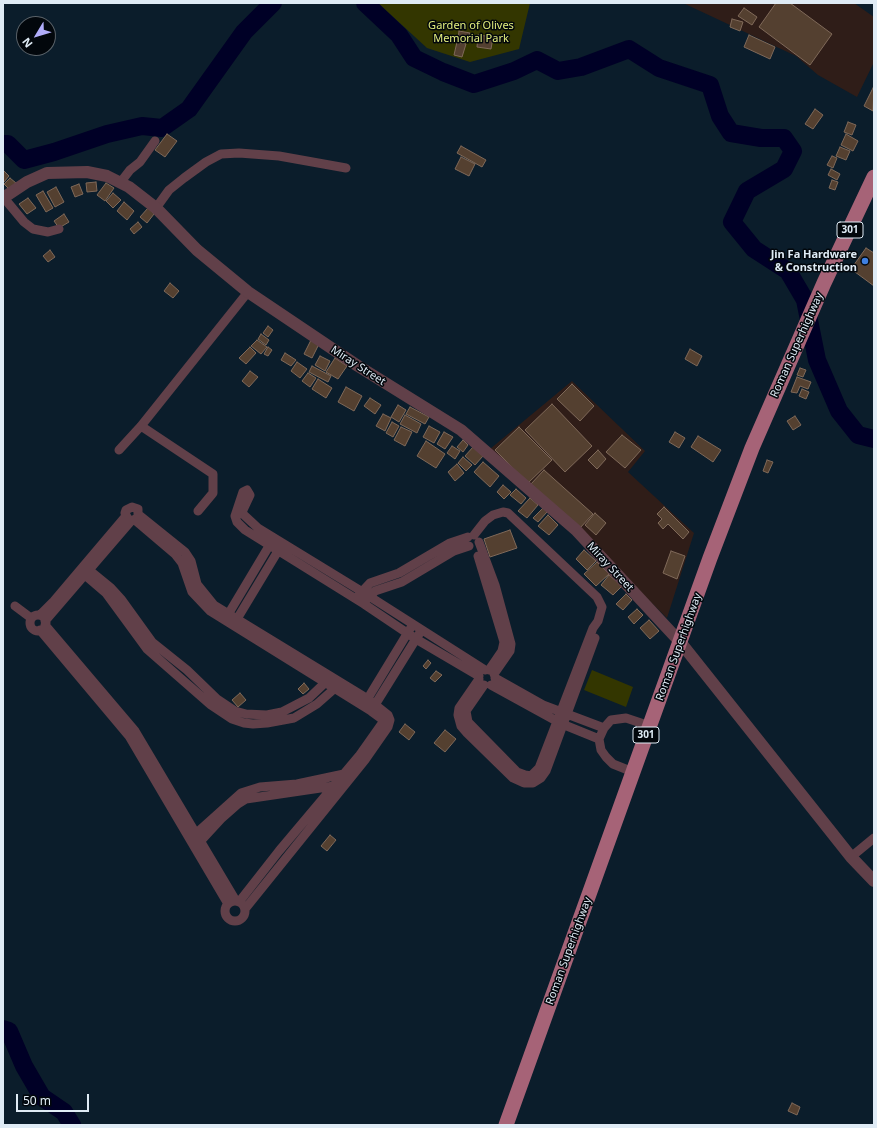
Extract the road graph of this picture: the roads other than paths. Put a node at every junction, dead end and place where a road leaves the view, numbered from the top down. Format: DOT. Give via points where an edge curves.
graph roads {
  1 [pos="155,141"];
  2 [pos="346,168"];
  3 [pos="874,177"];
  4 [pos="120,182"];
  5 [pos="3,198"];
  6 [pos="156,208"];
  7 [pos="59,229"];
  8 [pos="248,292"];
  9 [pos="142,426"];
  10 [pos="120,450"];
  11 [pos="198,511"];
  12 [pos="473,541"];
  13 [pos="272,542"];
  14 [pos="280,548"];
  15 [pos="104,549"];
  16 [pos="259,564"];
  17 [pos="267,569"];
  18 [pos="87,573"];
  19 [pos="336,576"];
  20 [pos="331,584"];
  21 [pos="241,593"];
  22 [pos="250,598"];
  23 [pos="362,598"];
  24 [pos="15,606"];
  25 [pos="226,617"];
  26 [pos="41,622"];
  27 [pos="235,622"];
  28 [pos="413,624"];
  29 [pos="422,630"];
  30 [pos="408,633"];
  31 [pos="416,639"];
  32 [pos="681,643"];
  33 [pos="395,654"];
  34 [pos="403,659"];
  35 [pos="487,677"];
  36 [pos="328,679"];
  37 [pos="384,680"];
  38 [pos="339,681"];
  39 [pos="334,689"];
  40 [pos="369,705"];
  41 [pos="563,713"];
  42 [pos="267,719"];
  43 [pos="588,722"];
  44 [pos="559,723"];
  45 [pos="650,726"];
  46 [pos="604,728"];
  47 [pos="584,734"];
  48 [pos="599,739"];
  49 [pos="633,772"];
  50 [pos="340,782"];
  51 [pos="298,787"];
  52 [pos="874,838"];
  53 [pos="195,841"];
  54 [pos="279,851"];
  55 [pos="851,857"];
  56 [pos="286,858"];
  57 [pos="874,881"];
  58 [pos="237,904"];
  59 [pos="506,1125"];
  1 -- 4 [label="street" via="140,162"];
  2 -- 6 [label="street" via="279,156 221,154 169,190"];
  3 -- 32 [label="main road, Roman Superhighway / 301" via="824,283 752,448"];
  4 -- 5 [label="street, Miray Street" via="87,172 47,174 27,182"];
  4 -- 6 [label="street, Miray Street"];
  5 -- 7 [label="street" via="33,229 48,232"];
  6 -- 8 [label="street, Miray Street" via="197,250"];
  8 -- 9 [label="street"];
  8 -- 32 [label="street, Miray Street" via="358,366 461,430 576,530"];
  9 -- 10 [label="street"];
  9 -- 11 [label="street" via="213,474 213,493"];
  12 -- 23 [label="street" via="413,576 392,580"];
  12 -- 35 [label="street" via="492,586 507,649"];
  12 -- 41 [label="street" via="485,521 493,515 503,512 513,516 597,597 602,606"];
  13 -- 13 [label="street" via="242,512 250,495 244,490 236,511 237,522"];
  13 -- 14 [label="street"];
  13 -- 16 [label="street"];
  14 -- 17 [label="street"];
  14 -- 19 [label="street"];
  14 -- 20 [label="street"];
  15 -- 18 [label="street"];
  15 -- 25 [label="street" via="133,518 178,551 193,586"];
  15 -- 26 [label="street"];
  16 -- 17 [label="street"];
  16 -- 21 [label="street"];
  17 -- 22 [label="street"];
  18 -- 26 [label="street"];
  18 -- 42 [label="street" via="108,590 149,645 214,702 236,711 245,718"];
  19 -- 20 [label="street"];
  19 -- 23 [label="street"];
  20 -- 23 [label="street"];
  21 -- 22 [label="street"];
  21 -- 25 [label="street"];
  22 -- 27 [label="street"];
  23 -- 28 [label="street"];
  23 -- 30 [label="street"];
  24 -- 26 [label="street"];
  25 -- 27 [label="street"];
  26 -- 53 [label="street" via="132,733"];
  27 -- 36 [label="street"];
  28 -- 29 [label="street"];
  28 -- 30 [label="street"];
  29 -- 31 [label="street"];
  29 -- 35 [label="street"];
  30 -- 31 [label="street"];
  30 -- 33 [label="street"];
  31 -- 34 [label="street"];
  31 -- 35 [label="street"];
  32 -- 45 [label="main road, Roman Superhighway / 301"];
  32 -- 55 [label="street, Miray Street"];
  33 -- 34 [label="street"];
  33 -- 37 [label="street"];
  34 -- 37 [label="street"];
  35 -- 41 [label="street"];
  35 -- 44 [label="street"];
  35 -- 44 [label="street" via="459,708 467,733 496,756 514,778 533,783 541,778 546,771 548,755"];
  36 -- 38 [label="street"];
  36 -- 39 [label="street"];
  36 -- 42 [label="street" via="300,704"];
  37 -- 40 [label="street"];
  38 -- 39 [label="street"];
  38 -- 40 [label="street"];
  39 -- 40 [label="street"];
  39 -- 42 [label="street" via="305,713 289,719"];
  40 -- 50 [label="street" via="385,726 362,758"];
  41 -- 43 [label="street"];
  41 -- 44 [label="street"];
  43 -- 46 [label="street"];
  43 -- 47 [label="street"];
  44 -- 47 [label="street"];
  45 -- 46 [label="street" via="626,718 611,720"];
  45 -- 49 [label="main road, Roman Superhighway / 301"];
  46 -- 48 [label="street"];
  47 -- 48 [label="street"];
  48 -- 49 [label="street" via="601,750 613,764"];
  49 -- 59 [label="main road, Roman Superhighway / 301"];
  50 -- 51 [label="street"];
  50 -- 51 [label="street"];
  50 -- 54 [label="street"];
  50 -- 56 [label="street"];
  51 -- 53 [label="street" via="275,790 236,801"];
  52 -- 55 [label="street"];
  53 -- 58 [label="street"];
  54 -- 56 [label="street"];
  54 -- 58 [label="street"];
  55 -- 57 [label="street, Miray Street"];
  56 -- 58 [label="street"];
}
